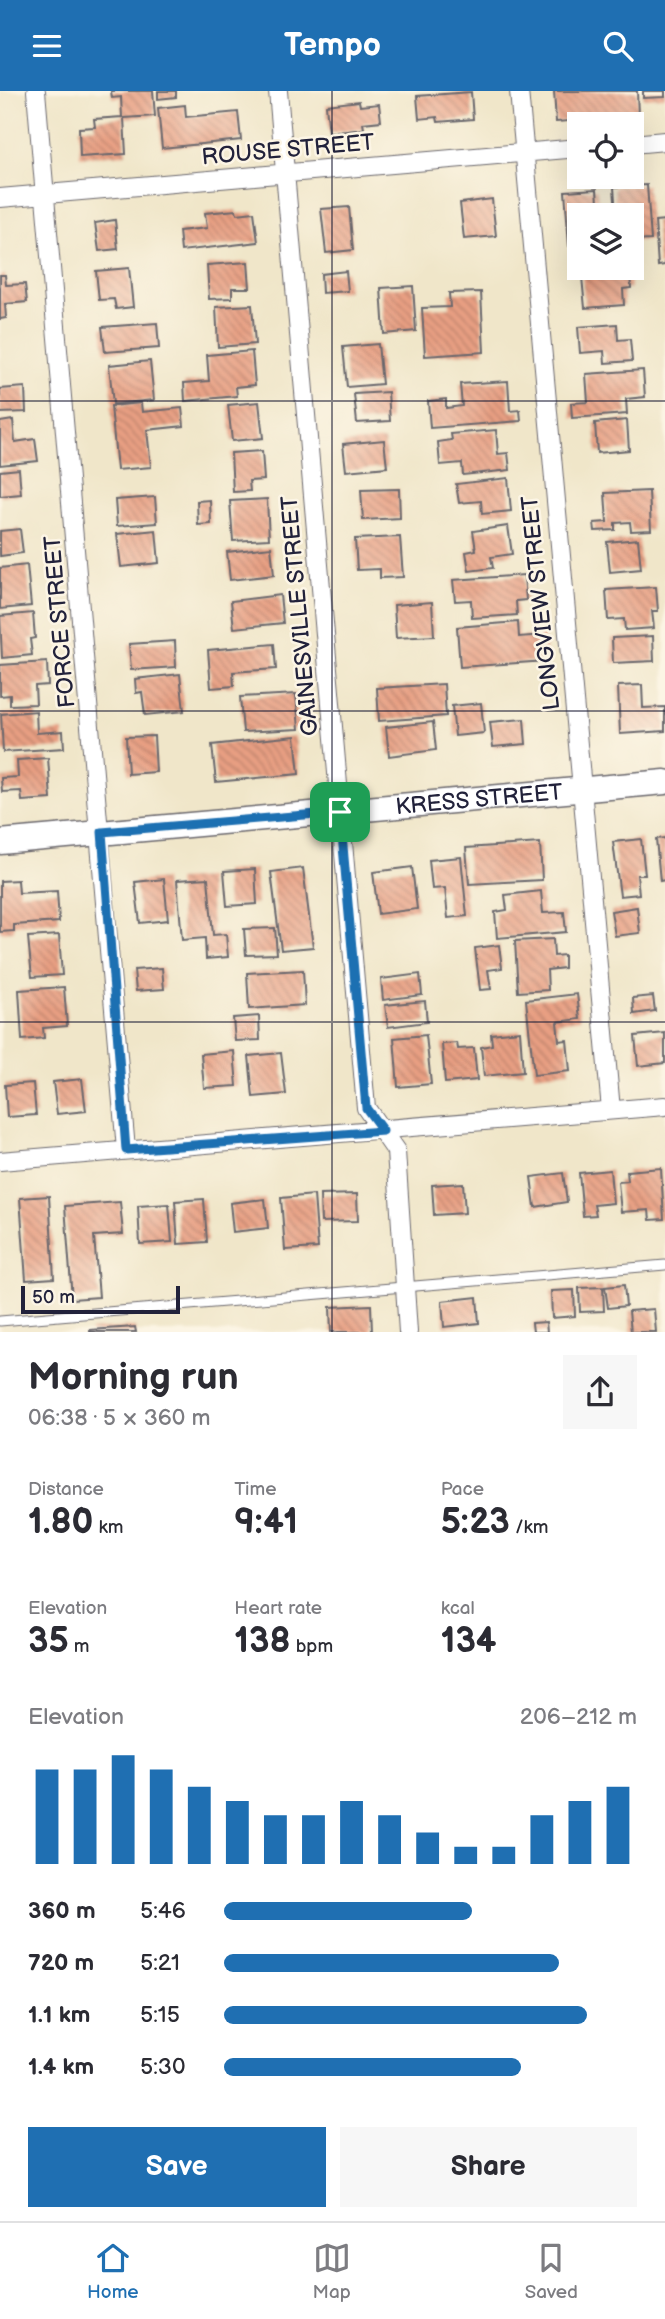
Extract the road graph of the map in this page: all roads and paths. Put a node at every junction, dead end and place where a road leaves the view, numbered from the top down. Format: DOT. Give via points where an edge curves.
graph roads {
  1 [pos="36,91"];
  2 [pos="278,91"];
  3 [pos="519,91"];
  4 [pos="665,141"];
  5 [pos="644,143"];
  6 [pos="567,149"];
  7 [pos="524,153"];
  8 [pos="285,173"];
  9 [pos="45,194"];
  10 [pos="0,198"];
  11 [pos="665,782"];
  12 [pos="583,788"];
  13 [pos="340,812"];
  14 [pos="102,832"];
  15 [pos="0,842"];
  16 [pos="665,1106"];
  17 [pos="611,1110"];
  18 [pos="383,1131"];
  19 [pos="126,1150"];
  20 [pos="0,1161"];
  21 [pos="665,1265"];
  22 [pos="405,1286"];
  23 [pos="0,1321"];
  24 [pos="408,1332"];
  1 -- 9 [label="street, FORCE STREET"];
  2 -- 8 [label="street, GAINESVILLE STREET"];
  3 -- 7 [label="street, LONGVIEW STREET"];
  4 -- 5 [label="street"];
  6 -- 7 [label="street, ROUSE STREET"];
  7 -- 8 [label="street, ROUSE STREET"];
  7 -- 12 [label="street, LONGVIEW STREET"];
  8 -- 9 [label="street, ROUSE STREET"];
  8 -- 13 [label="street, GAINESVILLE STREET"];
  9 -- 10 [label="street, ROUSE STREET"];
  9 -- 14 [label="street, FORCE STREET"];
  11 -- 12 [label="street, KRESS STREET"];
  12 -- 13 [label="street, KRESS STREET"];
  12 -- 17 [label="street, LONGVIEW STREET"];
  13 -- 14 [label="street, KRESS STREET"];
  13 -- 18 [label="street, GAINESVILLE STREET" via="366,1108"];
  14 -- 15 [label="street, KRESS STREET"];
  14 -- 19 [label="street, FORCE STREET"];
  16 -- 17 [label="street"];
  17 -- 18 [label="street"];
  18 -- 19 [label="street"];
  18 -- 22 [label="street, GAINESVILLE STREET" via="396,1151"];
  19 -- 20 [label="street"];
  21 -- 22 [label="lane"];
  22 -- 23 [label="lane"];
  22 -- 24 [label="street, GAINESVILLE STREET"];
}
